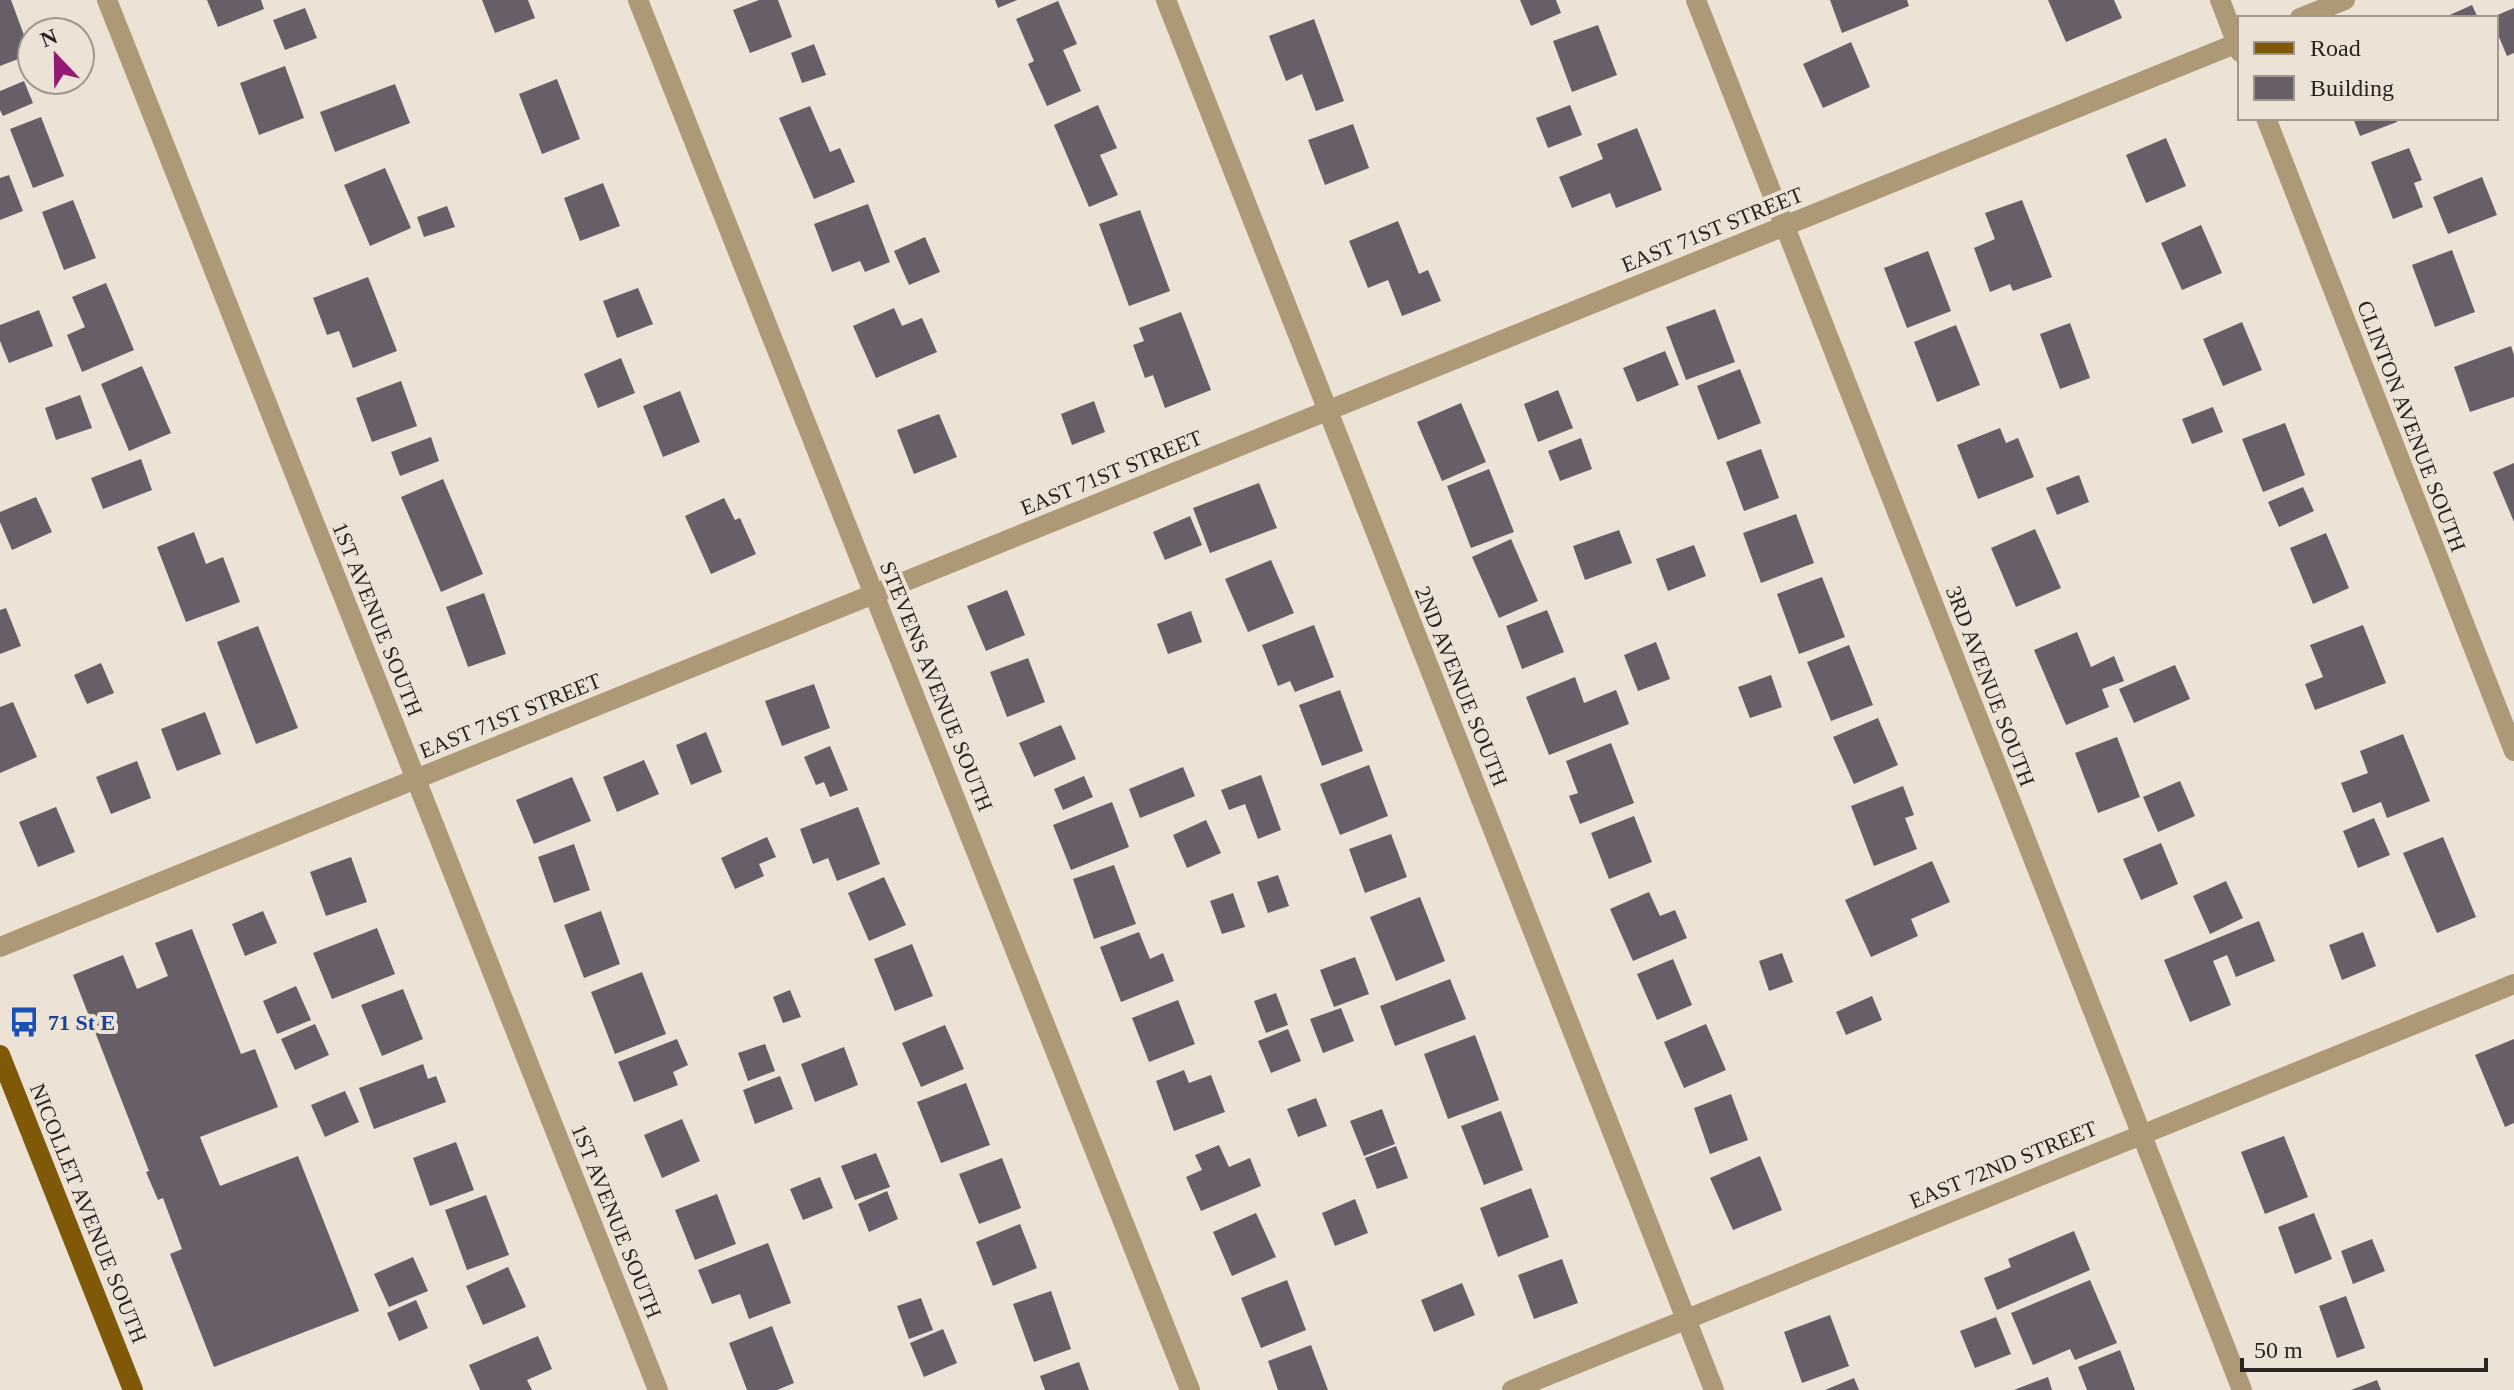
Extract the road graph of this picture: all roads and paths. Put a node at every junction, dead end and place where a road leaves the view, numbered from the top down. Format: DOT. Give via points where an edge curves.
graph roads {
  1 [pos="107,0"];
  2 [pos="638,0"];
  3 [pos="1166,0"];
  4 [pos="1696,0"];
  5 [pos="2220,0"];
  6 [pos="2345,0"];
  7 [pos="2305,16"];
  8 [pos="2238,44"];
  9 [pos="2238,46"];
  10 [pos="2267,120"];
  11 [pos="1784,226"];
  12 [pos="1328,410"];
  13 [pos="874,594"];
  14 [pos="2514,751"];
  15 [pos="416,779"];
  16 [pos="0,947"];
  17 [pos="2514,984"];
  18 [pos="0,1055"];
  19 [pos="2141,1134"];
  20 [pos="1686,1319"];
  21 [pos="133,1390"];
  22 [pos="658,1390"];
  23 [pos="1190,1390"];
  24 [pos="1512,1390"];
  25 [pos="1714,1390"];
  26 [pos="2242,1390"];
  1 -- 15 [label="street, 1ST AVENUE SOUTH"];
  2 -- 13 [label="street, STEVENS AVENUE SOUTH"];
  3 -- 12 [label="street, 2ND AVENUE SOUTH"];
  4 -- 11 [label="street, 3RD AVENUE SOUTH"];
  5 -- 8 [label="street"];
  6 -- 7 [label="street"];
  9 -- 11 [label="street, EAST 71ST STREET"];
  10 -- 14 [label="street, CLINTON AVENUE SOUTH"];
  11 -- 12 [label="street, EAST 71ST STREET"];
  11 -- 19 [label="street, 3RD AVENUE SOUTH"];
  12 -- 13 [label="street, EAST 71ST STREET"];
  12 -- 20 [label="street, 2ND AVENUE SOUTH"];
  13 -- 15 [label="street, EAST 71ST STREET"];
  13 -- 23 [label="street, STEVENS AVENUE SOUTH"];
  15 -- 16 [label="street, EAST 71ST STREET"];
  15 -- 22 [label="street, 1ST AVENUE SOUTH"];
  17 -- 19 [label="street, EAST 72ND STREET"];
  18 -- 21 [label="main road, NICOLLET AVENUE SOUTH"];
  19 -- 20 [label="street, EAST 72ND STREET"];
  19 -- 26 [label="street, 3RD AVENUE SOUTH"];
  20 -- 24 [label="street, EAST 72ND STREET"];
  20 -- 25 [label="street, 2ND AVENUE SOUTH"];
}
